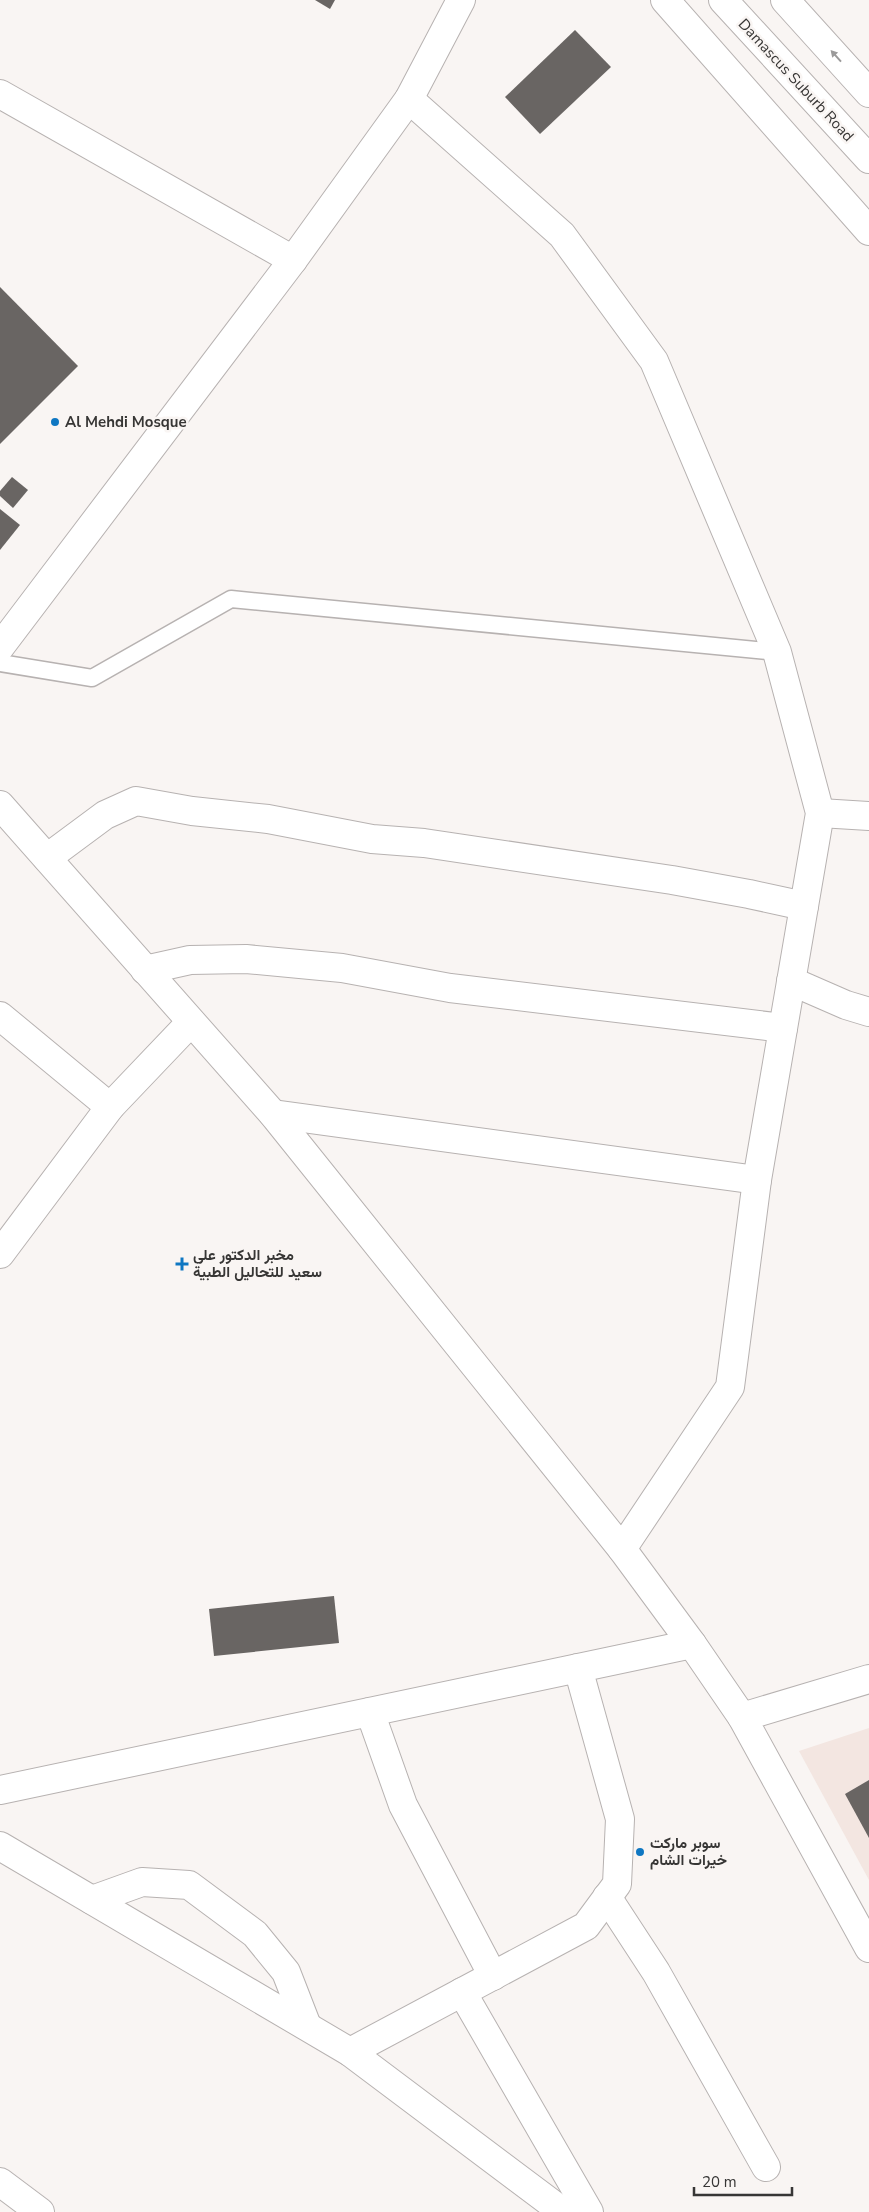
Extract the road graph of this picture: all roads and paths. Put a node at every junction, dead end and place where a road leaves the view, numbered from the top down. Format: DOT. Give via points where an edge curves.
graph roads {
  1 [pos="665,0"];
  2 [pos="723,0"];
  3 [pos="785,0"];
  4 [pos="462,1"];
  5 [pos="869,93"];
  6 [pos="0,94"];
  7 [pos="409,99"];
  8 [pos="869,159"];
  9 [pos="869,231"];
  10 [pos="293,260"];
  11 [pos="0,647"];
  12 [pos="777,652"];
  13 [pos="0,663"];
  14 [pos="0,805"];
  15 [pos="820,813"];
  16 [pos="869,816"];
  17 [pos="47,858"];
  18 [pos="804,906"];
  19 [pos="145,970"];
  20 [pos="791,981"];
  21 [pos="869,1012"];
  22 [pos="0,1016"];
  23 [pos="191,1022"];
  24 [pos="783,1028"];
  25 [pos="110,1107"];
  26 [pos="274,1114"];
  27 [pos="757,1180"];
  28 [pos="4,1240"];
  29 [pos="622,1549"];
  30 [pos="692,1644"];
  31 [pos="578,1668"];
  32 [pos="869,1679"];
  33 [pos="370,1712"];
  34 [pos="742,1717"];
  35 [pos="0,1790"];
  36 [pos="0,1846"];
  37 [pos="607,1897"];
  38 [pos="92,1900"];
  39 [pos="869,1948"];
  40 [pos="493,1976"];
  41 [pos="462,1992"];
  42 [pos="307,2026"];
  43 [pos="350,2052"];
  44 [pos="766,2167"];
  45 [pos="0,2182"];
  46 [pos="40,2212"];
  47 [pos="563,2212"];
  48 [pos="589,2212"];
  1 -- 9 [label="street"];
  2 -- 8 [label="street, Damascus Suburb Road"];
  5 -- 3 [label="street, one-way"];
  4 -- 7 [label="street"];
  6 -- 10 [label="street"];
  7 -- 10 [label="street"];
  7 -- 12 [label="street" via="562,235 654,361"];
  10 -- 11 [label="street"];
  12 -- 13 [label="lane" via="231,599 92,678"];
  12 -- 15 [label="street"];
  14 -- 17 [label="street"];
  15 -- 16 [label="street"];
  15 -- 18 [label="street"];
  17 -- 18 [label="street" via="105,815 136,801 268,819 372,839 672,880"];
  17 -- 19 [label="street"];
  18 -- 20 [label="street"];
  19 -- 23 [label="street"];
  19 -- 24 [label="street" via="190,960 246,959 342,968 450,988"];
  20 -- 21 [label="street"];
  20 -- 24 [label="street"];
  22 -- 25 [label="street"];
  23 -- 25 [label="street"];
  23 -- 26 [label="street"];
  24 -- 27 [label="street"];
  25 -- 28 [label="street"];
  26 -- 27 [label="street"];
  26 -- 29 [label="street"];
  27 -- 29 [label="street" via="730,1387"];
  29 -- 30 [label="street"];
  30 -- 31 [label="street"];
  30 -- 34 [label="street"];
  31 -- 33 [label="street"];
  31 -- 37 [label="street" via="620,1819 617,1884"];
  32 -- 34 [label="street"];
  33 -- 35 [label="street"];
  33 -- 40 [label="street" via="403,1805"];
  34 -- 39 [label="street"];
  36 -- 38 [label="street"];
  37 -- 40 [label="street" via="586,1926"];
  37 -- 44 [label="street" via="656,1972"];
  38 -- 42 [label="street"];
  38 -- 42 [label="street" via="142,1882 189,1885 255,1934 268,1949 286,1972"];
  40 -- 41 [label="street"];
  41 -- 43 [label="street"];
  41 -- 48 [label="street"];
  42 -- 43 [label="street"];
  43 -- 47 [label="street"];
  45 -- 46 [label="street"];
}
